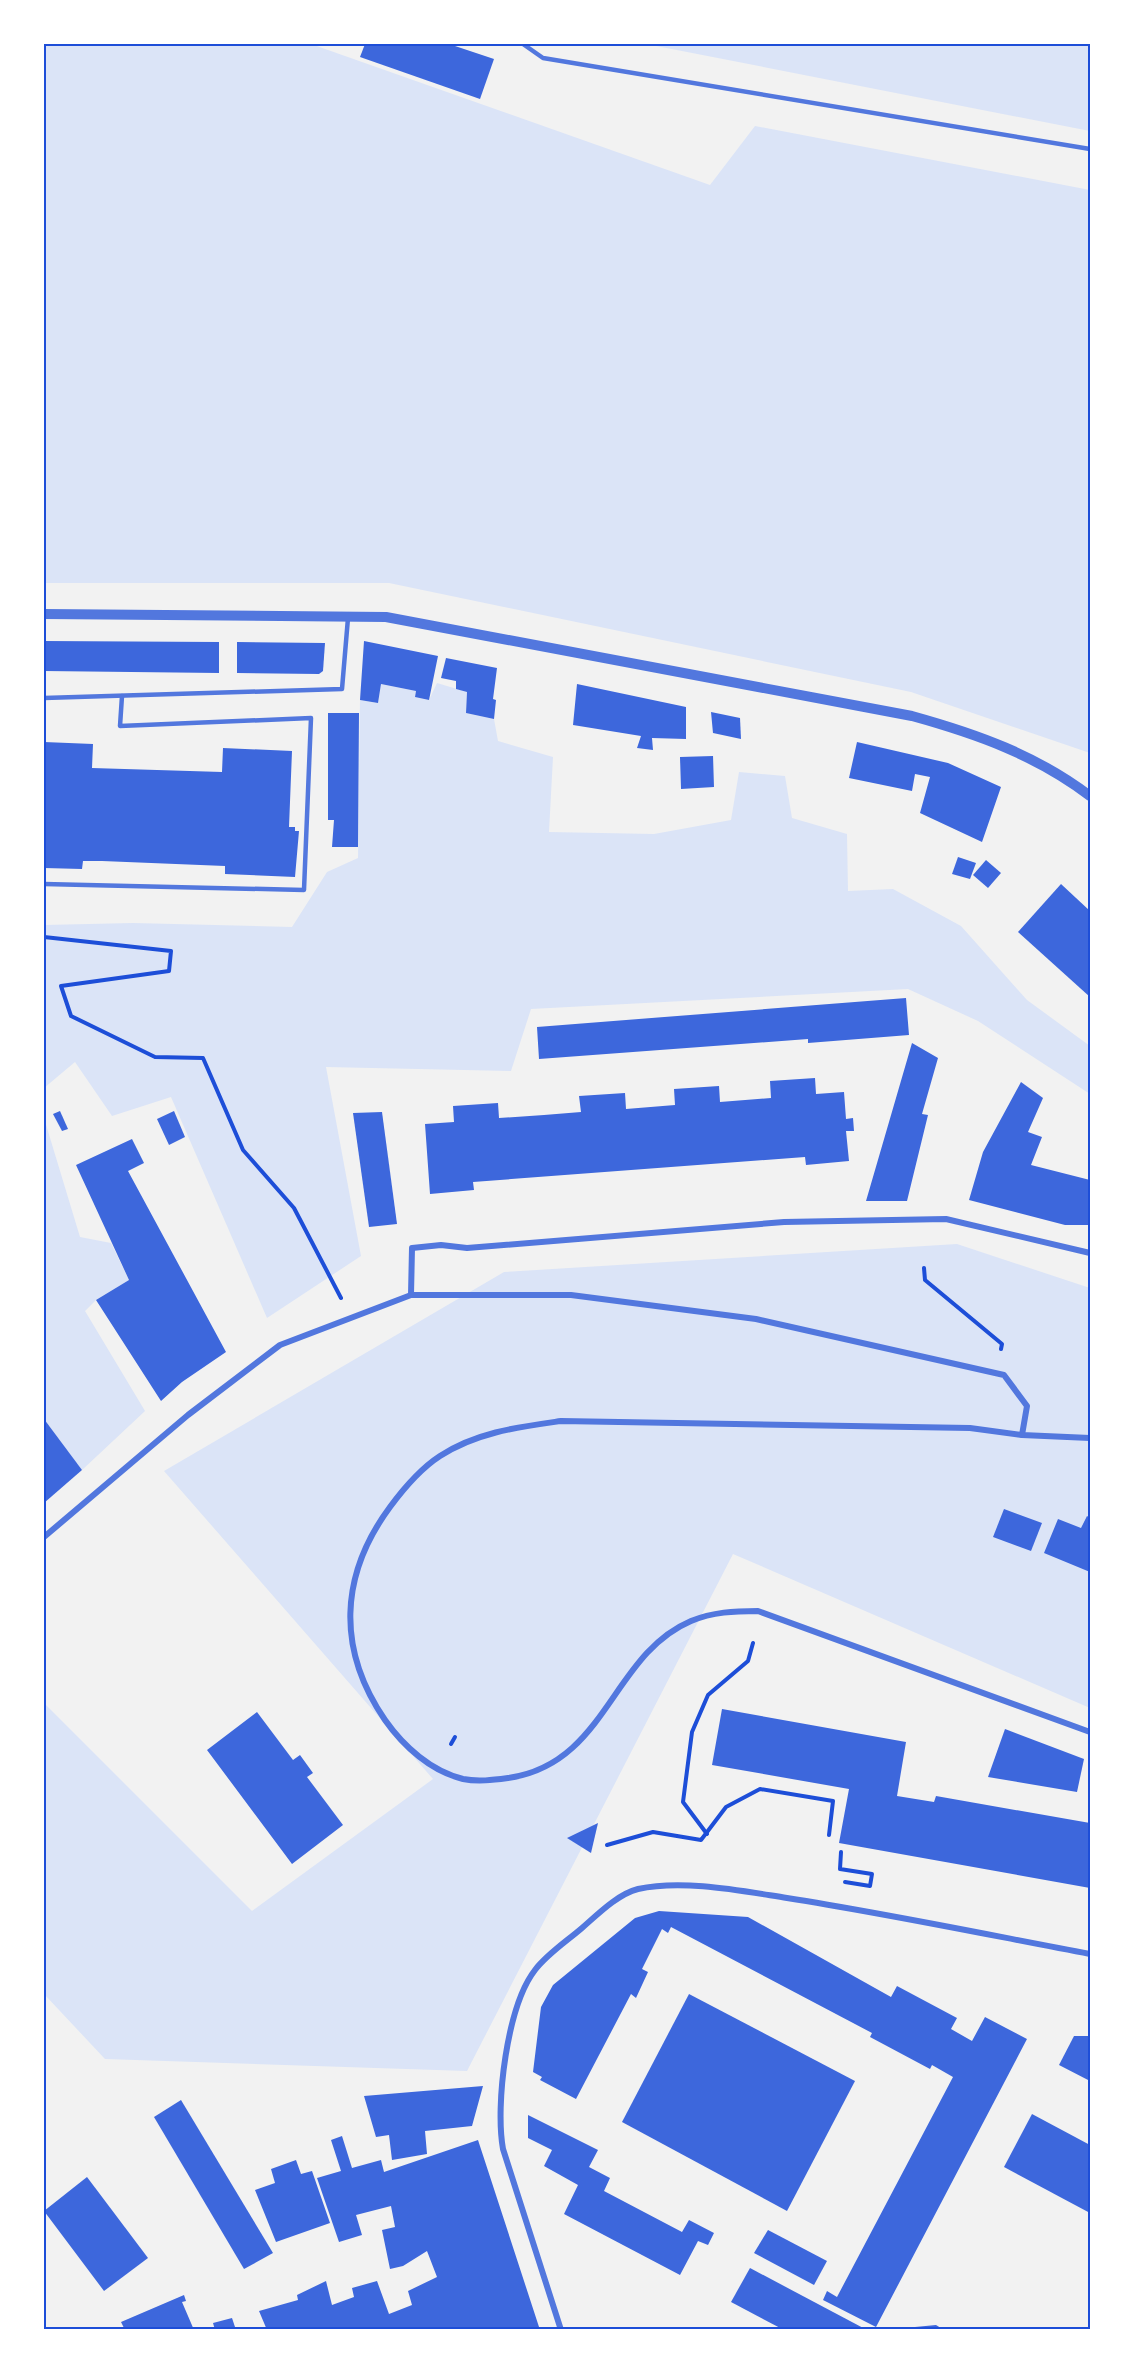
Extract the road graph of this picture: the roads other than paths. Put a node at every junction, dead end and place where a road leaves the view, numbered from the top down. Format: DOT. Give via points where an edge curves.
graph roads {
  1 [pos="523,44"];
  2 [pos="1090,149"];
  3 [pos="44,614"];
  4 [pos="348,616"];
  5 [pos="122,696"];
  6 [pos="44,698"];
  7 [pos="1090,796"];
  8 [pos="44,884"];
  9 [pos="1090,1253"];
  10 [pos="411,1295"];
  11 [pos="1022,1435"];
  12 [pos="1090,1438"];
  13 [pos="44,1537"];
  14 [pos="1090,1732"];
  15 [pos="1090,1954"];
  16 [pos="561,2330"];
  1 -- 2 [label="lane" via="543,58"];
  3 -- 4 [label="street"];
  4 -- 5 [label="lane" via="342,689"];
  4 -- 7 [label="street" via="386,617 912,716 997,742 1060,773"];
  5 -- 6 [label="lane"];
  5 -- 8 [label="lane" via="120,726 311,718 304,890"];
  9 -- 10 [label="street" via="957,1220 784,1222 466,1248 412,1248"];
  10 -- 11 [label="street" via="571,1295 756,1319 1004,1375 1026,1406"];
  10 -- 13 [label="street" via="280,1345 188,1415"];
  11 -- 12 [label="street"];
  11 -- 14 [label="street" via="970,1428 561,1421 503,1430 440,1456 408,1483 382,1518 362,1553 350,1595 351,1641 368,1696 393,1731 415,1754 464,1779 488,1781 529,1775 564,1756 596,1725 634,1667 662,1640 690,1621 723,1611 758,1611"];
  15 -- 16 [label="street" via="730,1889 660,1886 635,1890 602,1910 535,1969 517,2001 499,2125 503,2149"];
}
